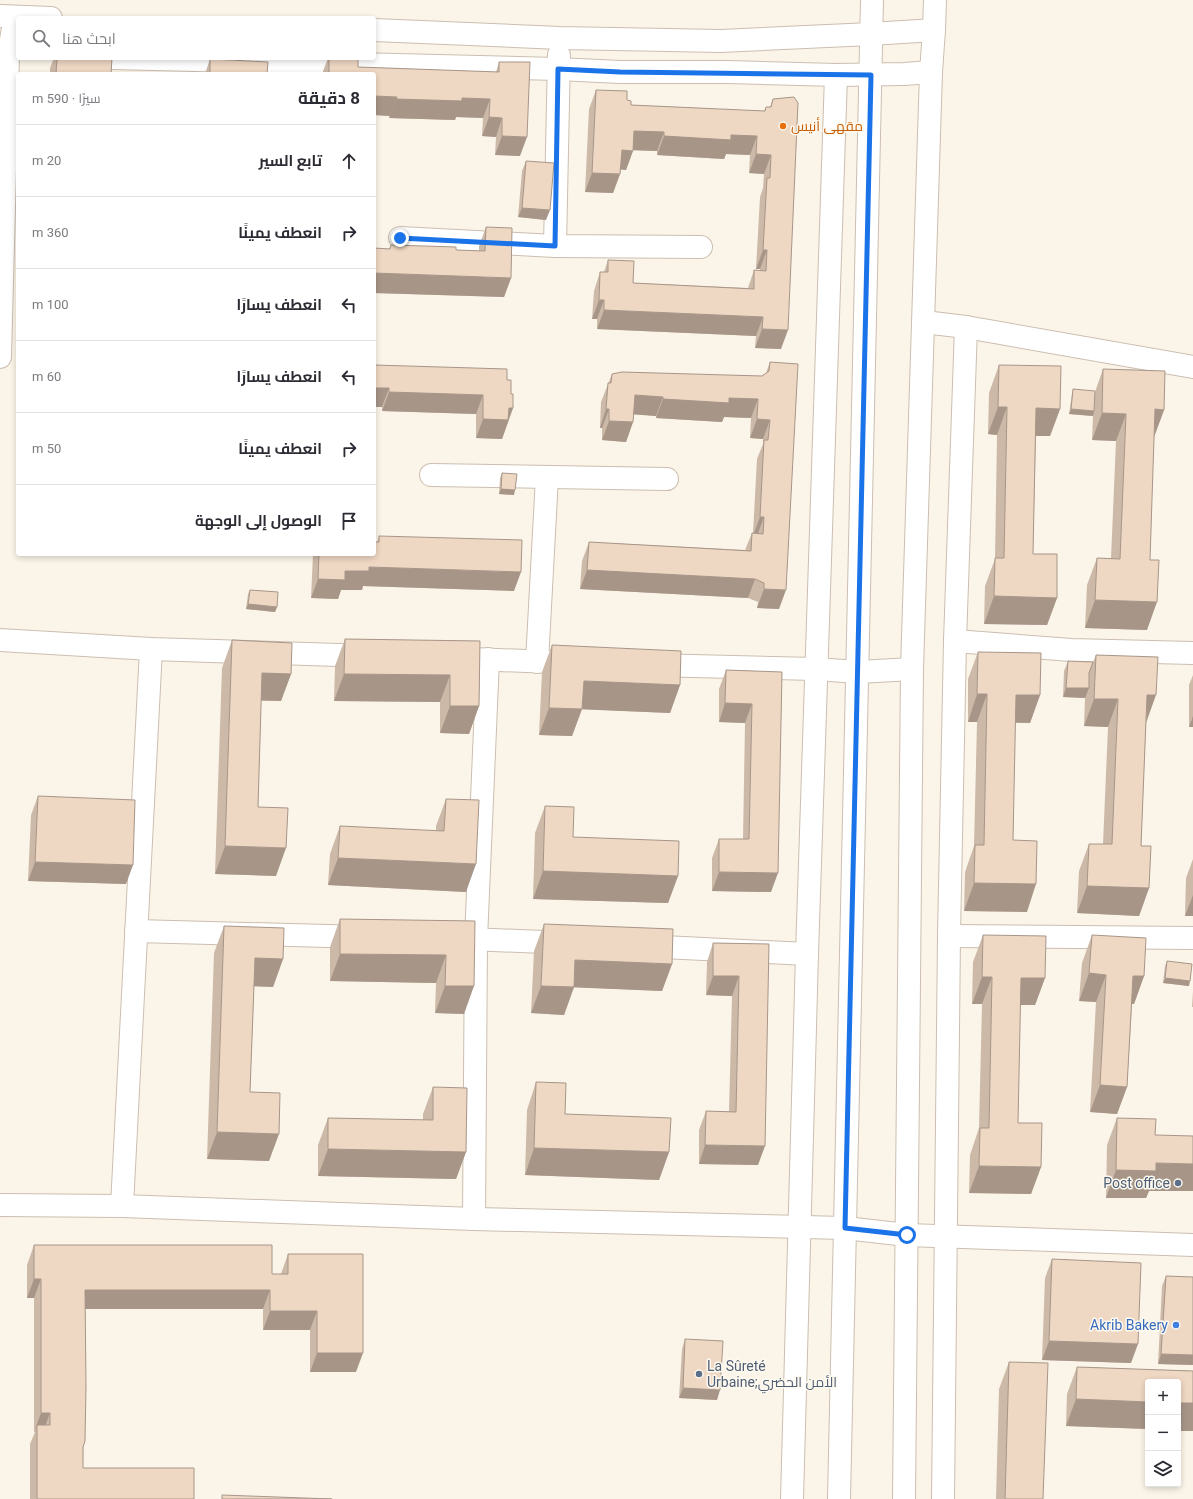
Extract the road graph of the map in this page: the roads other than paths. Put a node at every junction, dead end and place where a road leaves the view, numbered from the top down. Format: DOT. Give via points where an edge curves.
graph roads {
  1 [pos="872,0"];
  2 [pos="935,0"];
  3 [pos="7,17"];
  4 [pos="376,30"];
  5 [pos="934,30"];
  6 [pos="871,34"];
  7 [pos="560,38"];
  8 [pos="8,57"];
  9 [pos="236,60"];
  10 [pos="558,69"];
  11 [pos="931,72"];
  12 [pos="836,75"];
  13 [pos="871,75"];
  14 [pos="400,238"];
  15 [pos="555,246"];
  16 [pos="701,247"];
  17 [pos="924,322"];
  18 [pos="966,327"];
  19 [pos="0,356"];
  20 [pos="1193,367"];
  21 [pos="432,475"];
  22 [pos="547,477"];
  23 [pos="667,479"];
  24 [pos="0,640"];
  25 [pos="955,641"];
  26 [pos="151,649"];
  27 [pos="1193,653"];
  28 [pos="386,656"];
  29 [pos="433,658"];
  30 [pos="488,660"];
  31 [pos="537,662"];
  32 [pos="593,664"];
  33 [pos="632,664"];
  34 [pos="816,669"];
  35 [pos="912,669"];
  36 [pos="858,672"];
  37 [pos="136,931"];
  38 [pos="949,936"];
  39 [pos="381,937"];
  40 [pos="429,938"];
  41 [pos="1193,938"];
  42 [pos="476,939"];
  43 [pos="586,944"];
  44 [pos="626,946"];
  45 [pos="807,954"];
  46 [pos="0,1206"];
  47 [pos="122,1206"];
  48 [pos="474,1219"];
  49 [pos="800,1227"];
  50 [pos="845,1228"];
  51 [pos="907,1235"];
  52 [pos="946,1236"];
  53 [pos="1193,1245"];
  54 [pos="792,1499"];
  55 [pos="839,1499"];
  56 [pos="904,1499"];
  57 [pos="943,1499"];
  1 -- 6 [label="street"];
  2 -- 5 [label="street"];
  3 -- 8 [label="street"];
  4 -- 7 [label="street"];
  5 -- 6 [label="street"];
  5 -- 11 [label="street"];
  6 -- 7 [label="street" via="721,41"];
  6 -- 13 [label="street"];
  7 -- 10 [label="street"];
  8 -- 19 [label="street"];
  9 -- 10 [label="street"];
  10 -- 12 [label="street"];
  10 -- 15 [label="street"];
  11 -- 13 [label="street"];
  11 -- 17 [label="street"];
  12 -- 13 [label="street"];
  12 -- 34 [label="street"];
  13 -- 36 [label="street"];
  14 -- 15 [label="street"];
  15 -- 16 [label="street"];
  17 -- 18 [label="street"];
  17 -- 35 [label="street"];
  18 -- 20 [label="street"];
  18 -- 25 [label="street"];
  21 -- 22 [label="street"];
  22 -- 23 [label="street"];
  22 -- 31 [label="street"];
  24 -- 26 [label="street"];
  25 -- 27 [label="street" via="1071,650"];
  25 -- 38 [label="street"];
  26 -- 28 [label="street"];
  26 -- 37 [label="street"];
  29 -- 30 [label="street"];
  30 -- 31 [label="street"];
  30 -- 42 [label="street"];
  31 -- 32 [label="street"];
  33 -- 34 [label="street"];
  34 -- 36 [label="street"];
  34 -- 45 [label="street"];
  35 -- 36 [label="street"];
  35 -- 51 [label="street"];
  36 -- 50 [label="street"];
  37 -- 39 [label="street"];
  37 -- 47 [label="street"];
  38 -- 41 [label="street"];
  38 -- 52 [label="street"];
  40 -- 42 [label="street"];
  42 -- 43 [label="street"];
  42 -- 48 [label="street"];
  44 -- 45 [label="street"];
  45 -- 49 [label="street"];
  46 -- 47 [label="street"];
  47 -- 48 [label="street"];
  48 -- 49 [label="street"];
  49 -- 50 [label="street"];
  49 -- 54 [label="street"];
  50 -- 51 [label="street"];
  50 -- 55 [label="street"];
  51 -- 52 [label="street"];
  51 -- 56 [label="street"];
  52 -- 53 [label="street"];
  52 -- 57 [label="street"];
}
